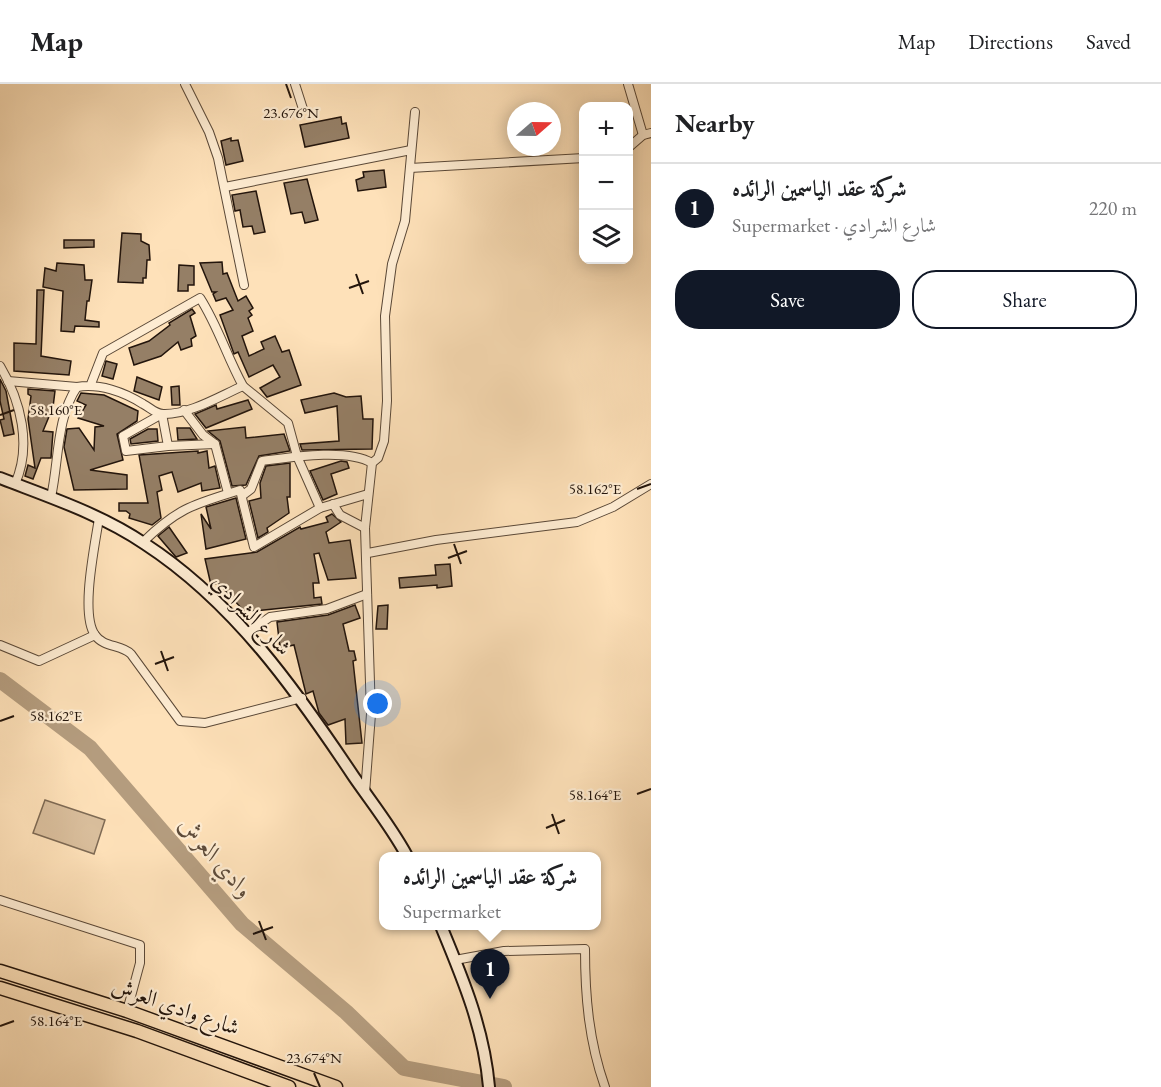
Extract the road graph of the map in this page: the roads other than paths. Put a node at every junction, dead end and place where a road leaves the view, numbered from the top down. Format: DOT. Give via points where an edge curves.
graph roads {
  1 [pos="185,84"];
  2 [pos="295,84"];
  3 [pos="627,84"];
  4 [pos="303,109"];
  5 [pos="415,112"];
  6 [pos="647,134"];
  7 [pos="633,144"];
  8 [pos="411,150"];
  9 [pos="579,158"];
  10 [pos="410,168"];
  11 [pos="225,187"];
  12 [pos="244,285"];
  13 [pos="0,366"];
  14 [pos="8,381"];
  15 [pos="91,384"];
  16 [pos="243,386"];
  17 [pos="77,387"];
  18 [pos="184,410"];
  19 [pos="162,414"];
  20 [pos="215,444"];
  21 [pos="168,446"];
  22 [pos="297,456"];
  23 [pos="372,463"];
  24 [pos="0,478"];
  25 [pos="15,484"];
  26 [pos="651,484"];
  27 [pos="228,494"];
  28 [pos="368,494"];
  29 [pos="243,495"];
  30 [pos="51,497"];
  31 [pos="333,504"];
  32 [pos="320,508"];
  33 [pos="99,518"];
  34 [pos="365,528"];
  35 [pos="143,542"];
  36 [pos="368,553"];
  37 [pos="367,594"];
  38 [pos="247,633"];
  39 [pos="95,635"];
  40 [pos="0,645"];
  41 [pos="302,698"];
  42 [pos="365,793"];
  43 [pos="404,852"];
  44 [pos="0,900"];
  45 [pos="443,930"];
  46 [pos="455,960"];
  47 [pos="0,971"];
  48 [pos="0,988"];
  49 [pos="127,1011"];
  50 [pos="289,1087"];
  51 [pos="336,1087"];
  52 [pos="489,1087"];
  53 [pos="605,1087"];
  1 -- 11 [label="street" via="209,132"];
  2 -- 4 [label="street"];
  3 -- 6 [label="street"];
  5 -- 8 [label="street"];
  6 -- 7 [label="street"];
  8 -- 10 [label="street"];
  8 -- 11 [label="street"];
  9 -- 10 [label="street"];
  10 -- 23 [label="street" via="405,220 392,264 385,316 384,441"];
  11 -- 12 [label="street"];
  13 -- 14 [label="street"];
  14 -- 17 [label="street"];
  14 -- 25 [label="street" via="20,412 25,459"];
  15 -- 16 [label="street" via="103,353 200,298"];
  15 -- 17 [label="street"];
  15 -- 19 [label="street" via="119,392"];
  16 -- 18 [label="street"];
  16 -- 22 [label="street" via="288,423"];
  17 -- 30 [label="street" via="61,428"];
  18 -- 19 [label="street"];
  18 -- 20 [label="street"];
  19 -- 21 [label="street"];
  19 -- 21 [label="street" via="123,436 126,452"];
  20 -- 21 [label="street"];
  20 -- 27 [label="street"];
  22 -- 23 [label="street" via="361,456"];
  22 -- 29 [label="street" via="262,460 251,489"];
  22 -- 32 [label="street"];
  23 -- 28 [label="street"];
  24 -- 25 [label="street, شارع الشرادي"];
  25 -- 30 [label="street, شارع الشرادي"];
  26 -- 36 [label="street" via="613,507 577,522"];
  27 -- 29 [label="street" via="240,490"];
  27 -- 35 [label="street" via="189,506"];
  28 -- 31 [label="street"];
  28 -- 34 [label="street"];
  29 -- 32 [label="street" via="254,547"];
  30 -- 33 [label="street, شارع الشرادي"];
  31 -- 32 [label="street"];
  31 -- 34 [label="street" via="340,515"];
  33 -- 35 [label="street, شارع الشرادي"];
  33 -- 39 [label="street" via="89,622"];
  34 -- 36 [label="street"];
  35 -- 38 [label="street, شارع الشرادي" via="179,567"];
  36 -- 37 [label="street"];
  37 -- 38 [label="street" via="327,609 270,617"];
  37 -- 42 [label="street" via="371,714"];
  38 -- 41 [label="street, شارع الشرادي"];
  39 -- 40 [label="street" via="39,661"];
  39 -- 41 [label="street" via="112,646 123,646 131,654 180,721 205,723"];
  41 -- 42 [label="street, شارع الشرادي"];
  42 -- 43 [label="street, شارع الشرادي"];
  44 -- 49 [label="street" via="140,945 140,963"];
  45 -- 46 [label="street"];
  46 -- 52 [label="street" via="481,1034"];
  46 -- 53 [label="street" via="504,951 585,949 591,1035"];
  47 -- 49 [label="main road, شارع وادي العرش"];
  48 -- 50 [label="main road, شارع وادي العرش" via="127,1028"];
  49 -- 51 [label="main road, شارع وادي العرش"];
}
